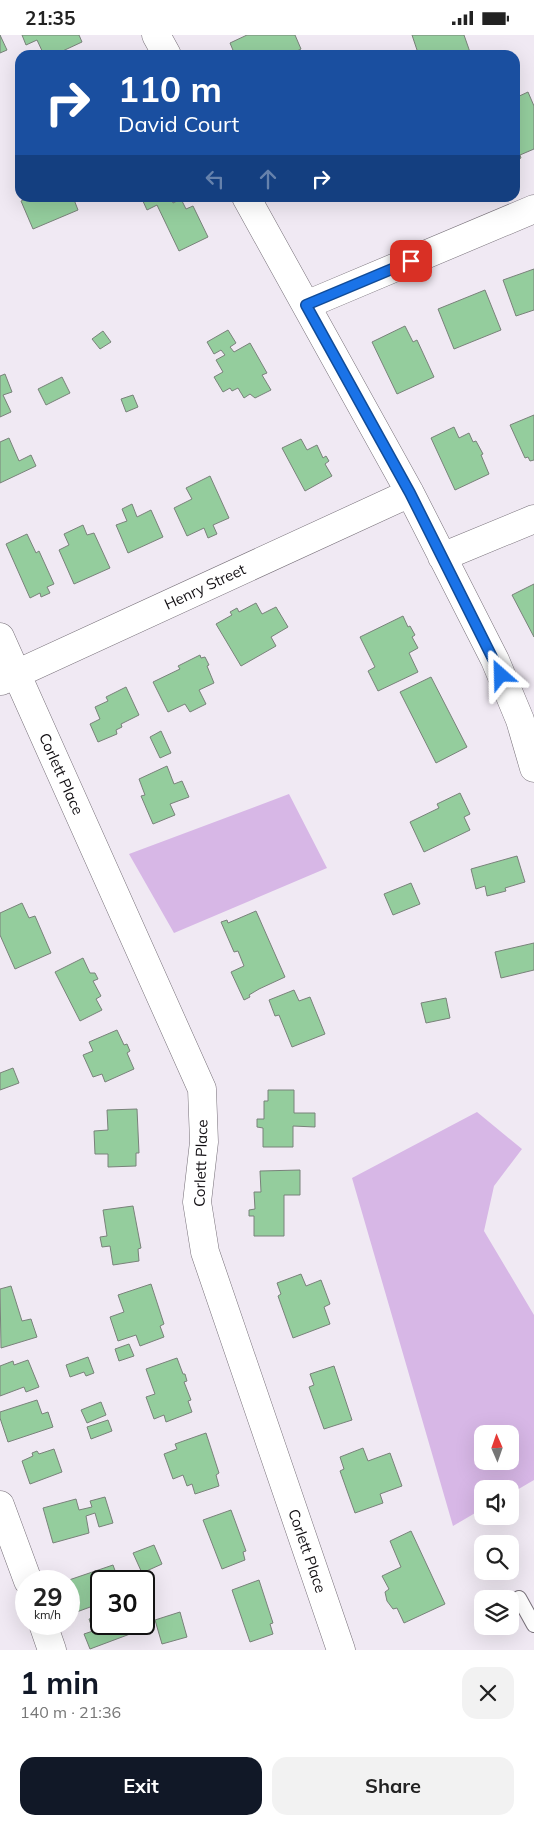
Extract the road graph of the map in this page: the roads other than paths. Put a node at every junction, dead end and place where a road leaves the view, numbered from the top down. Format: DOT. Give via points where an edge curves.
graph roads {
  1 [pos="156,35"];
  2 [pos="164,50"];
  3 [pos="249,202"];
  4 [pos="534,209"];
  5 [pos="306,305"];
  6 [pos="410,493"];
  7 [pos="534,519"];
  8 [pos="442,557"];
  9 [pos="0,637"];
  10 [pos="8,678"];
  11 [pos="534,768"];
  12 [pos="0,1505"];
  13 [pos="24,1570"];
  14 [pos="519,1597"];
  15 [pos="534,1625"];
  16 [pos="47,1635"];
  17 [pos="52,1650"];
  18 [pos="341,1650"];
  1 -- 2 [label="street"];
  3 -- 5 [label="street"];
  4 -- 5 [label="street"];
  5 -- 6 [label="street"];
  6 -- 8 [label="street"];
  6 -- 10 [label="street, Henry Street"];
  7 -- 8 [label="street"];
  8 -- 11 [label="street" via="495,660 520,720"];
  9 -- 10 [label="street, Corlett Place"];
  10 -- 18 [label="street, Corlett Place" via="202,1089 204,1142 197,1202 205,1252"];
  12 -- 13 [label="street"];
  14 -- 15 [label="lane"];
  16 -- 17 [label="street"];
}
